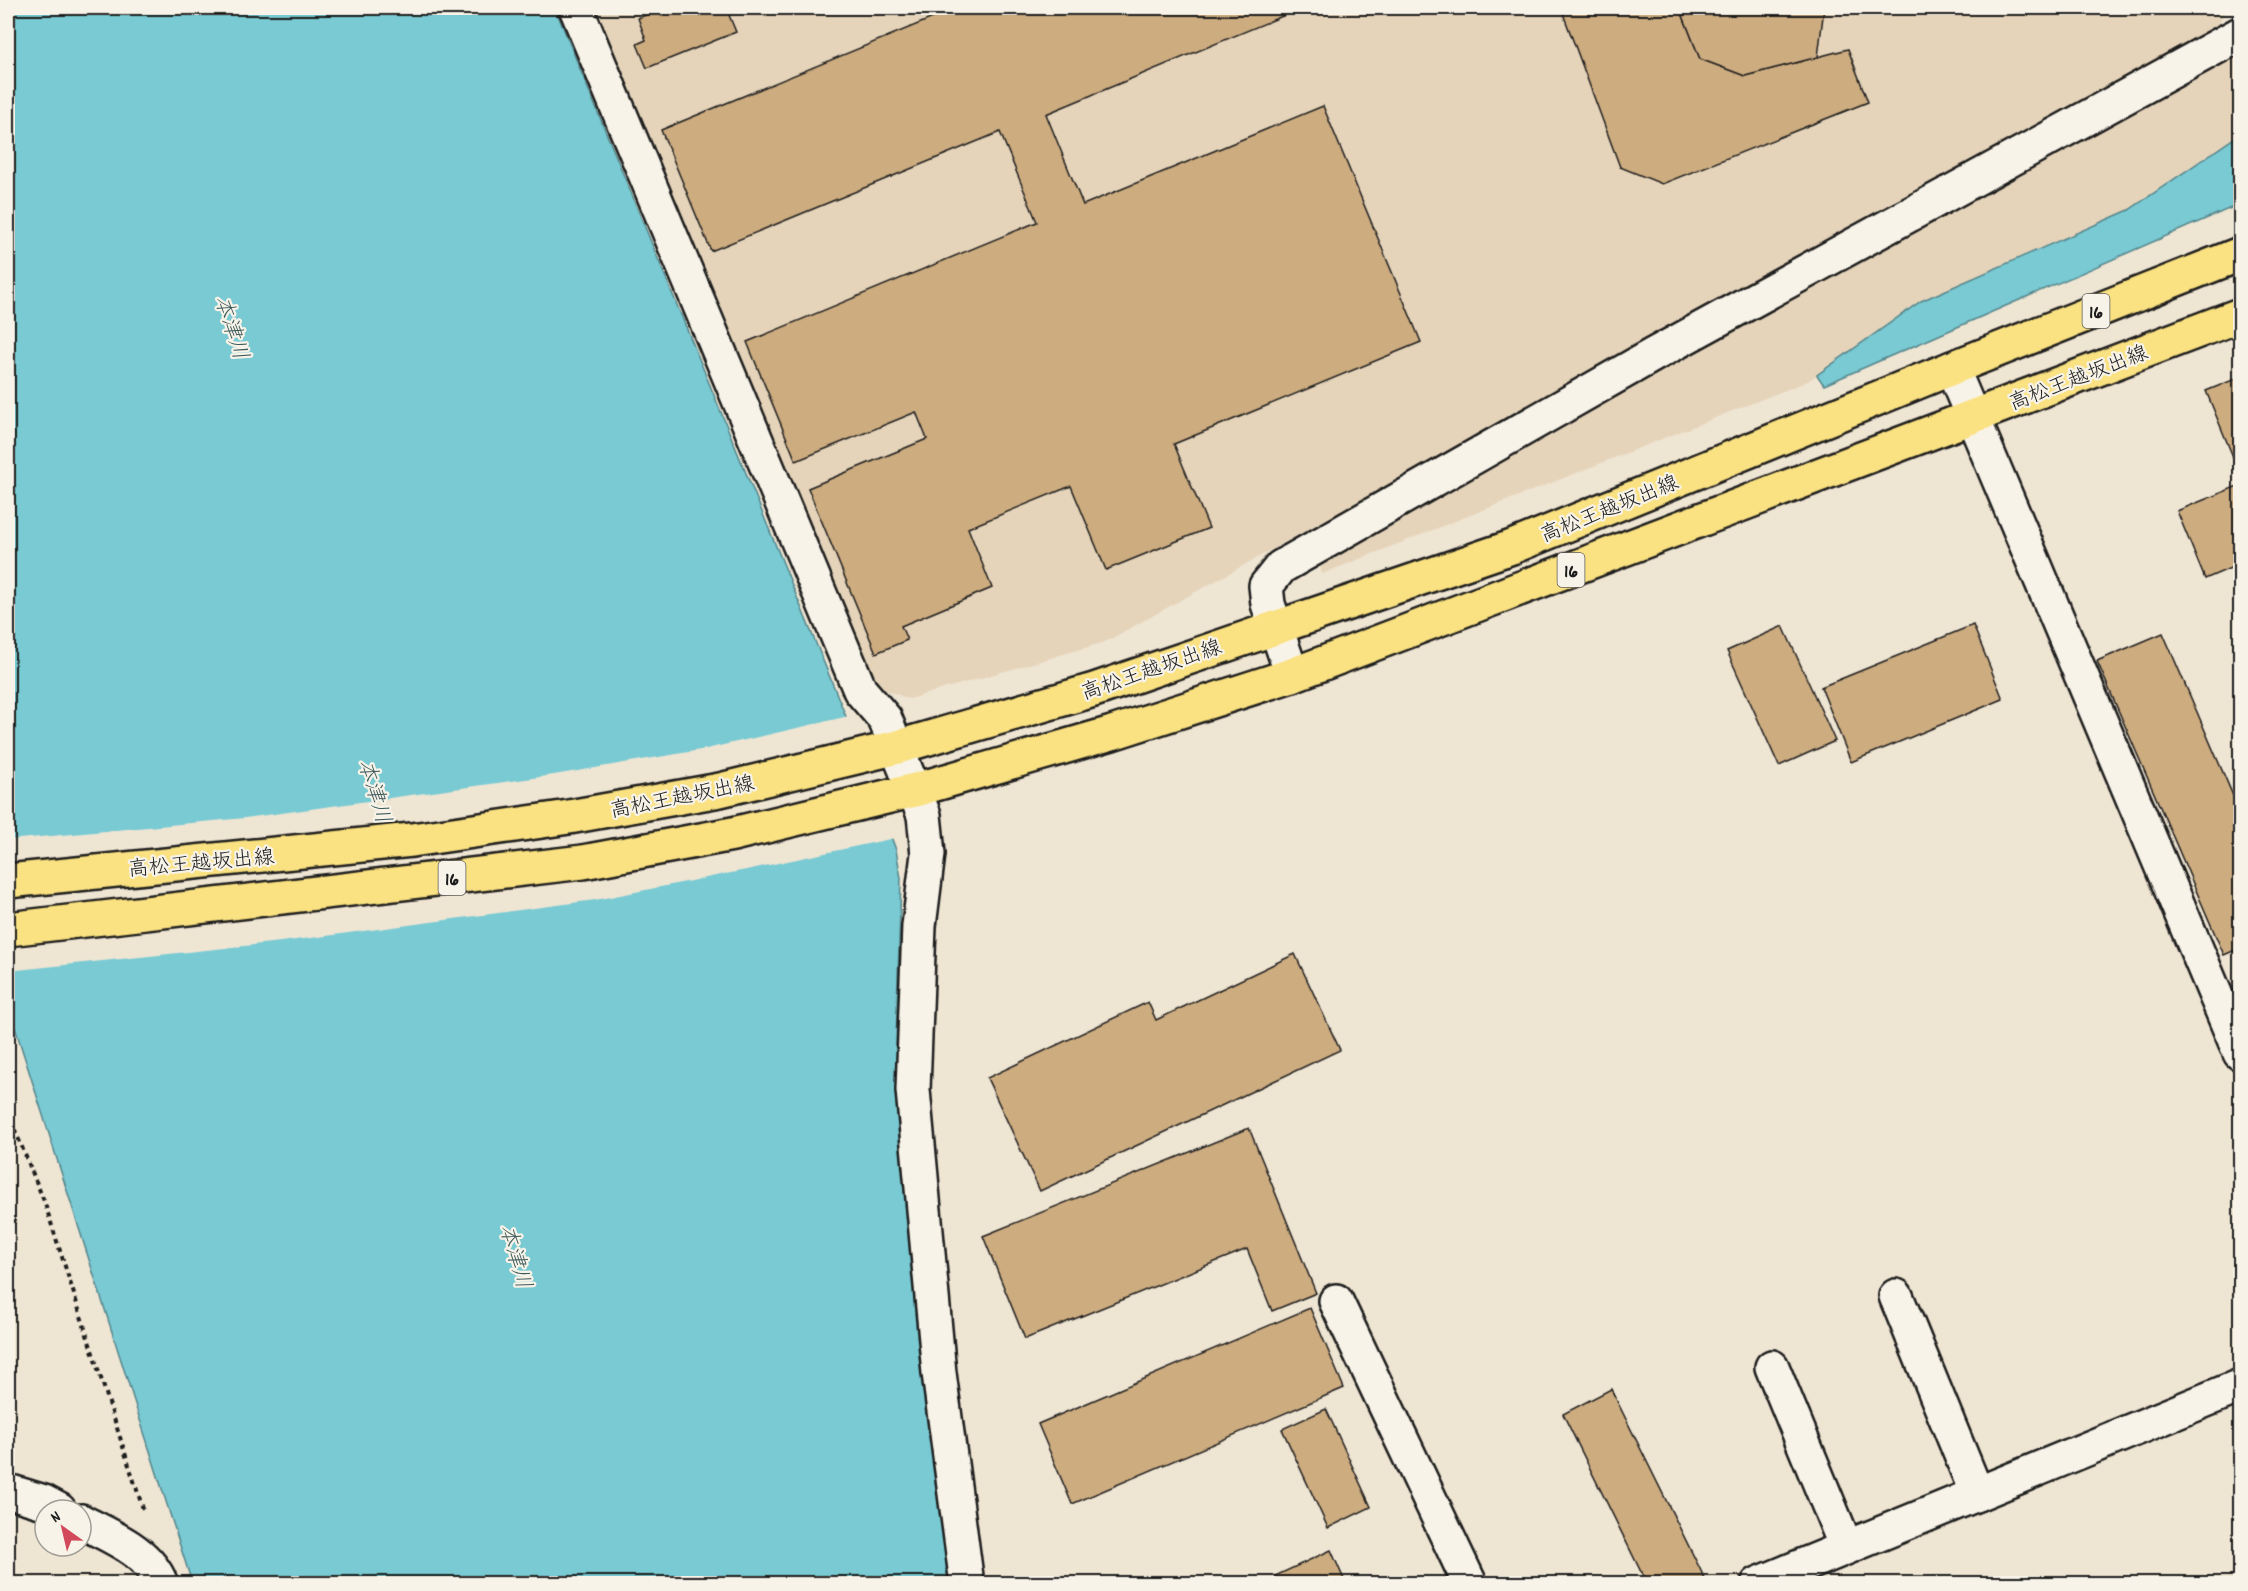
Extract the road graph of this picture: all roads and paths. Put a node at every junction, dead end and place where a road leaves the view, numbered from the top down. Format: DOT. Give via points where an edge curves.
graph roads {
  1 [pos="576,8"];
  2 [pos="2241,34"];
  3 [pos="2241,254"];
  4 [pos="2241,315"];
  5 [pos="1952,368"];
  6 [pos="1973,418"];
  7 [pos="1276,627"];
  8 [pos="1292,675"];
  9 [pos="887,749"];
  10 [pos="903,793"];
  11 [pos="8,881"];
  12 [pos="8,928"];
  13 [pos="2241,1053"];
  14 [pos="8,1113"];
  15 [pos="1896,1296"];
  16 [pos="1336,1300"];
  17 [pos="1772,1367"];
  18 [pos="2241,1386"];
  19 [pos="8,1491"];
  20 [pos="1977,1494"];
  21 [pos="33,1499"];
  22 [pos="93,1527"];
  23 [pos="1846,1547"];
  24 [pos="159,1577"];
  25 [pos="967,1584"];
  26 [pos="1470,1584"];
  27 [pos="1758,1584"];
  1 -- 9 [label="street" via="860,690 885,718"];
  2 -- 7 [label="street" via="1653,355 1281,567 1266,586"];
  3 -- 5 [label="main road, 高松王越坂出線 / 16"];
  4 -- 6 [label="main road, 高松王越坂出線 / 16"];
  5 -- 6 [label="street"];
  5 -- 7 [label="main road, 高松王越坂出線 / 16" via="1512,547"];
  6 -- 8 [label="main road, 高松王越坂出線 / 16"];
  6 -- 13 [label="street"];
  7 -- 8 [label="street"];
  7 -- 9 [label="main road, 高松王越坂出線 / 16" via="1094,690"];
  8 -- 10 [label="main road, 高松王越坂出線 / 16" via="1112,733"];
  9 -- 10 [label="street"];
  9 -- 11 [label="main road, 高松王越坂出線 / 16" via="720,790 569,817 412,840"];
  10 -- 12 [label="main road, 高松王越坂出線 / 16" via="733,834 584,862"];
  10 -- 25 [label="street" via="924,815 928,854 919,926 913,1090 939,1372"];
  14 -- 24 [label="path" via="51,1223 150,1530"];
  15 -- 20 [label="street"];
  16 -- 26 [label="street"];
  17 -- 23 [label="street"];
  18 -- 20 [label="street"];
  19 -- 21 [label="street"];
  20 -- 23 [label="street"];
  22 -- 24 [label="street" via="133,1549"];
  23 -- 27 [label="street"];
}
